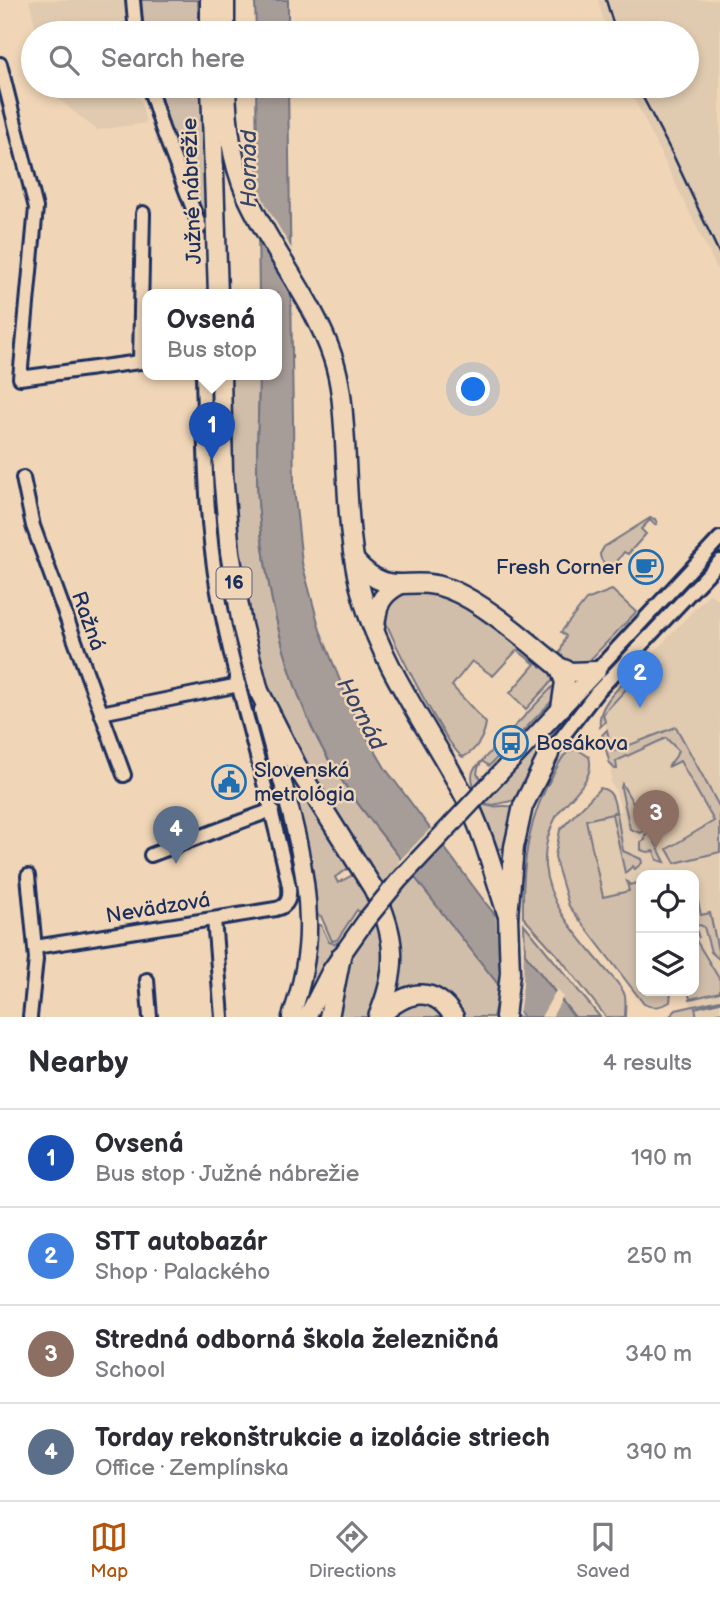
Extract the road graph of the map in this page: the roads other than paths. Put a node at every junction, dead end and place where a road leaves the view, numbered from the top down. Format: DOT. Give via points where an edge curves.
graph roads {
  1 [pos="133,0"];
  2 [pos="210,0"];
  3 [pos="225,0"];
  4 [pos="135,21"];
  5 [pos="210,21"];
  6 [pos="225,21"];
  7 [pos="0,64"];
  8 [pos="153,98"];
  9 [pos="211,98"];
  10 [pos="227,98"];
  11 [pos="143,213"];
  12 [pos="200,227"];
  13 [pos="144,289"];
  14 [pos="218,289"];
  15 [pos="142,362"];
  16 [pos="203,380"];
  17 [pos="221,380"];
  18 [pos="23,478"];
  19 [pos="720,538"];
  20 [pos="354,560"];
  21 [pos="720,561"];
  22 [pos="400,585"];
  23 [pos="375,631"];
  24 [pos="559,667"];
  25 [pos="596,671"];
  26 [pos="239,685"];
  27 [pos="259,691"];
  28 [pos="561,708"];
  29 [pos="101,713"];
  30 [pos="549,754"];
  31 [pos="124,775"];
  32 [pos="272,810"];
  33 [pos="151,855"];
  34 [pos="28,876"];
  35 [pos="508,916"];
  36 [pos="214,919"];
  37 [pos="35,947"];
  38 [pos="341,956"];
  39 [pos="148,980"];
  40 [pos="30,1017"];
  41 [pos="150,1017"];
  42 [pos="222,1017"];
  43 [pos="291,1017"];
  44 [pos="307,1017"];
  45 [pos="329,1017"];
  46 [pos="378,1017"];
  47 [pos="454,1017"];
  48 [pos="505,1017"];
  1 -- 4 [label="street"];
  2 -- 5 [label="highway"];
  3 -- 6 [label="highway"];
  7 -- 15 [label="street" via="36,208 20,378"];
  8 -- 12 [label="street"];
  9 -- 14 [label="highway, Južné nábrežie"];
  10 -- 20 [label="highway, Južné nábrežie" via="233,152 252,206 320,326 334,361"];
  11 -- 13 [label="street"];
  16 -- 26 [label="street" via="211,545"];
  17 -- 27 [label="highway, 16" via="230,552"];
  18 -- 29 [label="street, Ražná" via="33,526"];
  19 -- 25 [label="street"];
  20 -- 22 [label="highway" via="372,578"];
  20 -- 23 [label="highway, Južné nábrežie"];
  21 -- 30 [label="street" via="597,692"];
  22 -- 23 [label="highway" via="380,600"];
  22 -- 24 [label="highway" via="430,584 459,594"];
  23 -- 35 [label="highway, Južné nábrežie" via="467,800"];
  24 -- 25 [label="highway" via="571,672"];
  24 -- 28 [label="highway" via="565,690"];
  25 -- 28 [label="main road"];
  26 -- 29 [label="street"];
  26 -- 32 [label="street"];
  27 -- 43 [label="main road, 16" via="290,813 308,920 303,977"];
  27 -- 46 [label="highway" via="292,757 385,914 393,964"];
  28 -- 38 [label="main road, bridge" via="399,880"];
  29 -- 31 [label="street, Ražná"];
  30 -- 35 [label="highway" via="523,806"];
  32 -- 33 [label="street"];
  32 -- 36 [label="street, Nevädzová" via="289,886 286,904"];
  34 -- 37 [label="street"];
  35 -- 48 [label="highway" via="511,961"];
  36 -- 37 [label="street, Nevädzová"];
  36 -- 42 [label="street"];
  37 -- 40 [label="street"];
  38 -- 44 [label="main road"];
  38 -- 45 [label="highway"];
  39 -- 41 [label="street"];
  46 -- 47 [label="highway" via="401,998 419,995 441,1001"];
}
